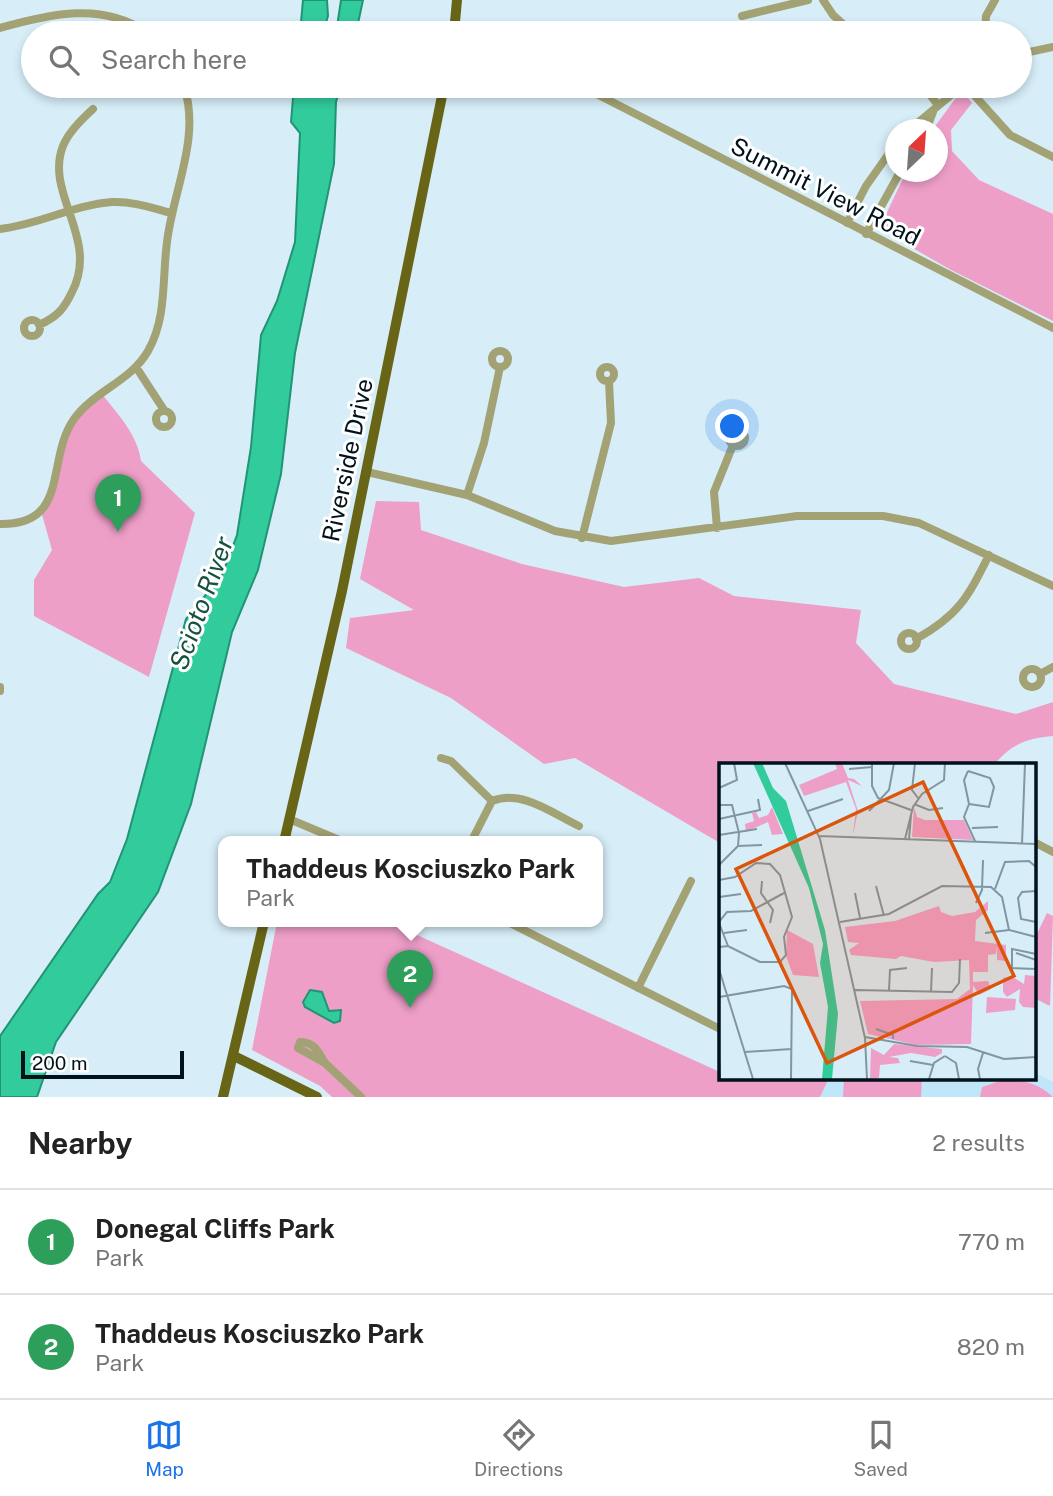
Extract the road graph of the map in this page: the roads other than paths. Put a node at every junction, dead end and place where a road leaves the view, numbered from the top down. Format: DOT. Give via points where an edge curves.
graph roads {
  1 [pos="457,0"];
  2 [pos="808,0"];
  3 [pos="823,0"];
  4 [pos="995,0"];
  5 [pos="742,16"];
  6 [pos="29,21"];
  7 [pos="125,21"];
  8 [pos="456,21"];
  9 [pos="842,21"];
  10 [pos="986,21"];
  11 [pos="21,23"];
  12 [pos="0,28"];
  13 [pos="1053,47"];
  14 [pos="1032,51"];
  15 [pos="185,98"];
  16 [pos="442,98"];
  17 [pos="604,98"];
  18 [pos="930,98"];
  19 [pos="949,98"];
  20 [pos="975,98"];
  21 [pos="93,109"];
  22 [pos="936,109"];
  23 [pos="920,119"];
  24 [pos="931,119"];
  25 [pos="1053,157"];
  26 [pos="885,159"];
  27 [pos="895,182"];
  28 [pos="70,211"];
  29 [pos="171,213"];
  30 [pos="847,223"];
  31 [pos="0,229"];
  32 [pos="866,234"];
  33 [pos="39,324"];
  34 [pos="1053,328"];
  35 [pos="500,367"];
  36 [pos="136,368"];
  37 [pos="609,381"];
  38 [pos="164,410"];
  39 [pos="733,445"];
  40 [pos="367,472"];
  41 [pos="467,495"];
  42 [pos="0,524"];
  43 [pos="717,528"];
  44 [pos="582,538"];
  45 [pos="989,555"];
  46 [pos="1053,586"];
  47 [pos="916,639"];
  48 [pos="1053,667"];
  49 [pos="1040,674"];
  50 [pos="441,758"];
  51 [pos="492,801"];
  52 [pos="289,818"];
  53 [pos="579,826"];
  54 [pos="285,836"];
  55 [pos="330,836"];
  56 [pos="474,836"];
  57 [pos="1036,843"];
  58 [pos="1053,852"];
  59 [pos="691,881"];
  60 [pos="263,927"];
  61 [pos="518,927"];
  62 [pos="638,988"];
  63 [pos="719,1028"];
  64 [pos="234,1056"];
  65 [pos="324,1063"];
  66 [pos="223,1097"];
  67 [pos="317,1097"];
  68 [pos="361,1097"];
  1 -- 8 [label="main road"];
  2 -- 5 [label="street"];
  3 -- 9 [label="street"];
  4 -- 10 [label="street"];
  6 -- 7 [label="street" via="90,13"];
  11 -- 12 [label="street"];
  13 -- 14 [label="street"];
  15 -- 29 [label="street" via="188,139"];
  16 -- 40 [label="main road, Riverside Drive"];
  17 -- 30 [label="street, Summit View Road"];
  18 -- 22 [label="street"];
  19 -- 22 [label="street"];
  20 -- 25 [label="street" via="1010,135"];
  21 -- 28 [label="street" via="63,146 61,181"];
  22 -- 23 [label="street"];
  22 -- 24 [label="street"];
  26 -- 30 [label="street"];
  27 -- 32 [label="street"];
  28 -- 29 [label="street" via="114,202"];
  28 -- 31 [label="street"];
  28 -- 33 [label="street" via="81,250 78,277 61,313"];
  29 -- 36 [label="street" via="159,323"];
  30 -- 32 [label="street, Summit View Road"];
  32 -- 34 [label="street, Summit View Road"];
  35 -- 41 [label="street"];
  36 -- 38 [label="street"];
  36 -- 42 [label="street" via="94,398 74,420 45,508 30,519"];
  37 -- 44 [label="street" via="611,423"];
  39 -- 43 [label="street" via="714,492"];
  40 -- 41 [label="street"];
  40 -- 52 [label="main road, Riverside Drive"];
  41 -- 44 [label="street"];
  43 -- 44 [label="street" via="611,541"];
  43 -- 45 [label="street" via="797,516 883,516 919,523"];
  45 -- 46 [label="street"];
  45 -- 47 [label="street" via="954,615"];
  48 -- 49 [label="street"];
  50 -- 51 [label="street" via="451,761"];
  51 -- 53 [label="street" via="506,795 520,797"];
  51 -- 56 [label="street"];
  52 -- 54 [label="main road, Riverside Drive"];
  52 -- 55 [label="street"];
  57 -- 58 [label="street"];
  59 -- 62 [label="street"];
  60 -- 64 [label="main road"];
  61 -- 62 [label="street"];
  62 -- 63 [label="street"];
  64 -- 66 [label="main road"];
  64 -- 67 [label="main road"];
  65 -- 68 [label="street"];
}
